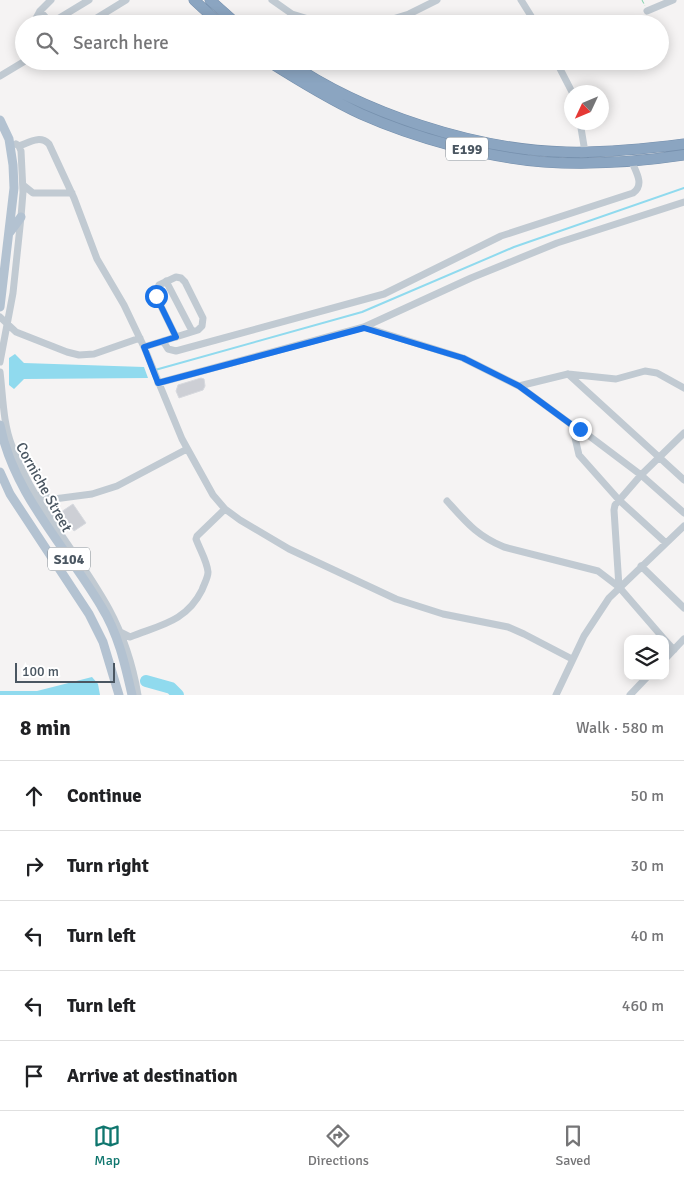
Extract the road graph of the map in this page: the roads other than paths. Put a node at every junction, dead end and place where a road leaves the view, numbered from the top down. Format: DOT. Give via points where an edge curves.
graph roads {
  1 [pos="51,0"];
  2 [pos="89,0"];
  3 [pos="109,0"];
  4 [pos="126,0"];
  5 [pos="194,0"];
  6 [pos="210,0"];
  7 [pos="272,0"];
  8 [pos="437,0"];
  9 [pos="521,0"];
  10 [pos="673,0"];
  11 [pos="115,7"];
  12 [pos="40,11"];
  13 [pos="647,11"];
  14 [pos="38,15"];
  15 [pos="44,15"];
  16 [pos="64,15"];
  17 [pos="102,15"];
  18 [pos="210,15"];
  19 [pos="227,15"];
  20 [pos="295,15"];
  21 [pos="406,15"];
  22 [pos="530,15"];
  23 [pos="15,67"];
  24 [pos="283,70"];
  25 [pos="299,70"];
  26 [pos="561,70"];
  27 [pos="0,76"];
  28 [pos="568,85"];
  29 [pos="0,120"];
  30 [pos="581,130"];
  31 [pos="9,139"];
  32 [pos="684,144"];
  33 [pos="19,146"];
  34 [pos="585,152"];
  35 [pos="684,156"];
  36 [pos="631,160"];
  37 [pos="22,185"];
  38 [pos="33,193"];
  39 [pos="72,193"];
  40 [pos="22,201"];
  41 [pos="684,202"];
  42 [pos="21,217"];
  43 [pos="9,234"];
  44 [pos="2,278"];
  45 [pos="166,281"];
  46 [pos="0,307"];
  47 [pos="0,317"];
  48 [pos="7,324"];
  49 [pos="364,328"];
  50 [pos="16,332"];
  51 [pos="192,332"];
  52 [pos="176,337"];
  53 [pos="140,338"];
  54 [pos="2,339"];
  55 [pos="163,341"];
  56 [pos="144,347"];
  57 [pos="0,362"];
  58 [pos="0,372"];
  59 [pos="568,374"];
  60 [pos="158,383"];
  61 [pos="519,386"];
  62 [pos="684,388"];
  63 [pos="0,425"];
  64 [pos="572,425"];
  65 [pos="684,433"];
  66 [pos="187,449"];
  67 [pos="659,457"];
  68 [pos="0,472"];
  69 [pos="641,475"];
  70 [pos="684,480"];
  71 [pos="22,483"];
  72 [pos="34,491"];
  73 [pos="54,498"];
  74 [pos="618,500"];
  75 [pos="447,501"];
  76 [pos="225,509"];
  77 [pos="684,513"];
  78 [pos="52,520"];
  79 [pos="684,526"];
  80 [pos="666,543"];
  81 [pos="77,559"];
  82 [pos="641,566"];
  83 [pos="77,570"];
  84 [pos="619,587"];
  85 [pos="80,601"];
  86 [pos="684,608"];
  87 [pos="660,635"];
  88 [pos="119,636"];
  89 [pos="130,637"];
  90 [pos="684,640"];
  91 [pos="669,645"];
  92 [pos="125,646"];
  93 [pos="674,650"];
  94 [pos="669,655"];
  95 [pos="572,659"];
  96 [pos="644,680"];
  97 [pos="119,695"];
  98 [pos="132,695"];
  99 [pos="138,695"];
  100 [pos="556,695"];
  101 [pos="630,695"];
  1 -- 12 [label="street"];
  2 -- 16 [label="street"];
  3 -- 11 [label="street"];
  4 -- 11 [label="street"];
  5 -- 18 [label="highway"];
  6 -- 19 [label="highway"];
  7 -- 20 [label="street"];
  8 -- 21 [label="street"];
  9 -- 22 [label="street"];
  10 -- 13 [label="street"];
  11 -- 17 [label="street"];
  12 -- 14 [label="street"];
  12 -- 15 [label="street"];
  23 -- 27 [label="street"];
  24 -- 36 [label="highway, E199" via="361,114 432,140 529,160 571,163"];
  25 -- 34 [label="highway, E199" via="364,104 432,129 532,150"];
  26 -- 28 [label="street"];
  29 -- 31 [label="main road"];
  30 -- 34 [label="street"];
  31 -- 33 [label="street"];
  31 -- 43 [label="main road" via="14,188"];
  32 -- 34 [label="highway, E199"];
  33 -- 37 [label="street"];
  33 -- 39 [label="street" via="44,139"];
  35 -- 36 [label="highway, E199"];
  36 -- 55 [label="street" via="640,184 633,193 501,236 384,294 176,351 168,349"];
  37 -- 38 [label="street"];
  37 -- 40 [label="street"];
  38 -- 39 [label="street"];
  38 -- 40 [label="street"];
  39 -- 53 [label="street" via="97,259"];
  40 -- 42 [label="street"];
  41 -- 49 [label="street" via="557,243 471,278"];
  42 -- 43 [label="main road"];
  42 -- 48 [label="street"];
  43 -- 44 [label="main road"];
  44 -- 46 [label="main road"];
  45 -- 51 [label="street"];
  45 -- 51 [label="street" via="176,277 185,282 204,321 201,328"];
  45 -- 52 [label="street" via="157,287 155,294"];
  47 -- 48 [label="street"];
  48 -- 50 [label="street"];
  48 -- 54 [label="street"];
  49 -- 60 [label="street"];
  49 -- 61 [label="street" via="463,358"];
  50 -- 53 [label="street" via="79,355 94,354"];
  50 -- 54 [label="street"];
  51 -- 52 [label="street"];
  52 -- 55 [label="street"];
  53 -- 56 [label="street"];
  54 -- 57 [label="street"];
  55 -- 56 [label="street"];
  56 -- 60 [label="street"];
  58 -- 72 [label="street" via="11,444"];
  59 -- 61 [label="street"];
  59 -- 62 [label="street" via="616,379 650,371"];
  59 -- 67 [label="street"];
  60 -- 66 [label="street"];
  61 -- 64 [label="street"];
  63 -- 71 [label="main road, Corniche Street / S104" via="4,446"];
  64 -- 69 [label="street"];
  64 -- 74 [label="street" via="580,455"];
  65 -- 67 [label="street"];
  66 -- 73 [label="street" via="117,486 92,494"];
  66 -- 76 [label="street" via="213,495"];
  67 -- 69 [label="street"];
  67 -- 70 [label="street"];
  68 -- 85 [label="main road, Corniche Street / S104" via="10,494"];
  69 -- 74 [label="street"];
  69 -- 77 [label="street"];
  71 -- 72 [label="main road"];
  71 -- 83 [label="main road, Corniche Street / S104"];
  72 -- 73 [label="street"];
  72 -- 78 [label="street"];
  73 -- 78 [label="street" via="50,506"];
  74 -- 80 [label="street"];
  74 -- 84 [label="street" via="614,510"];
  75 -- 84 [label="street" via="475,532 491,542 594,570"];
  76 -- 89 [label="street" via="196,539 208,572 199,595 179,618"];
  76 -- 95 [label="street" via="289,549 396,599 443,614 508,627"];
  78 -- 81 [label="street"];
  79 -- 80 [label="street"];
  80 -- 82 [label="street"];
  81 -- 83 [label="main road"];
  81 -- 88 [label="street" via="106,605"];
  82 -- 84 [label="street"];
  82 -- 86 [label="street"];
  83 -- 88 [label="main road, Corniche Street / S104"];
  84 -- 87 [label="street"];
  84 -- 95 [label="street" via="596,616"];
  85 -- 88 [label="main road" via="85,598 91,600 106,628"];
  85 -- 97 [label="main road, Corniche Street / S104" via="103,642"];
  88 -- 89 [label="street"];
  88 -- 92 [label="street"];
  88 -- 98 [label="main road, Corniche Street / S104"];
  89 -- 92 [label="street"];
  90 -- 93 [label="street"];
  91 -- 93 [label="street"];
  92 -- 99 [label="street"];
  93 -- 94 [label="street"];
  95 -- 100 [label="street"];
  96 -- 101 [label="street"];
}
